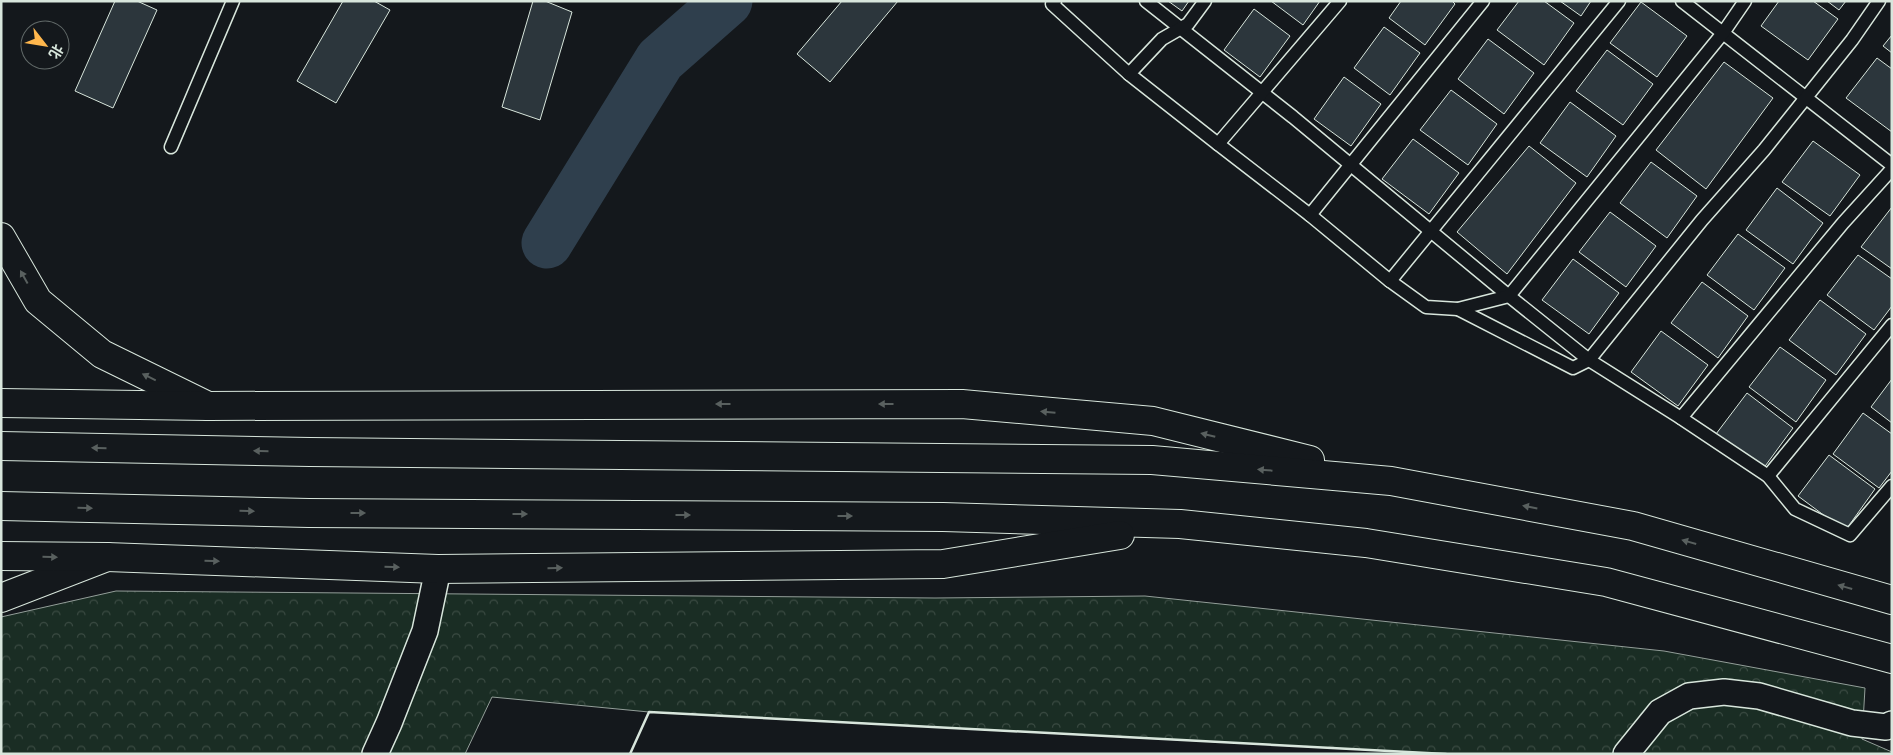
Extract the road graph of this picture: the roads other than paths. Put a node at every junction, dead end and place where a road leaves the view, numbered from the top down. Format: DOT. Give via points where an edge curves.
graph roads {
  1 [pos="233,1"];
  2 [pos="1055,1"];
  3 [pos="1146,1"];
  4 [pos="1206,1"];
  5 [pos="1340,1"];
  6 [pos="1483,1"];
  7 [pos="1620,1"];
  8 [pos="1682,1"];
  9 [pos="1745,1"];
  10 [pos="1879,1"];
  11 [pos="1180,28"];
  12 [pos="1723,33"];
  13 [pos="1129,74"];
  14 [pos="1263,94"];
  15 [pos="1805,98"];
  16 [pos="1218,144"];
  17 [pos="171,147"];
  18 [pos="1892,165"];
  19 [pos="1351,166"];
  20 [pos="1892,169"];
  21 [pos="1310,214"];
  22 [pos="1430,231"];
  23 [pos="1,237"];
  24 [pos="1390,281"];
  25 [pos="1508,296"];
  26 [pos="1458,309"];
  27 [pos="1892,325"];
  28 [pos="1590,360"];
  29 [pos="1,403"];
  30 [pos="208,406"];
  31 [pos="1682,418"];
  32 [pos="1,446"];
  33 [pos="1768,476"];
  34 [pos="1391,481"];
  35 [pos="1892,486"];
  36 [pos="1,506"];
  37 [pos="1180,524"];
  38 [pos="1,556"];
  39 [pos="107,557"];
  40 [pos="438,569"];
  41 [pos="1,598"];
  42 [pos="1892,600"];
  43 [pos="1892,659"];
  44 [pos="1892,724"];
  45 [pos="375,754"];
  46 [pos="1626,754"];
  1 -- 17 [label="lane"];
  2 -- 13 [label="lane" via="1052,4"];
  3 -- 11 [label="lane"];
  4 -- 11 [label="lane" via="1188,24"];
  5 -- 14 [label="lane"];
  6 -- 19 [label="lane"];
  7 -- 22 [label="lane"];
  8 -- 12 [label="lane"];
  9 -- 12 [label="lane"];
  10 -- 15 [label="lane"];
  11 -- 13 [label="lane" via="1162,38"];
  11 -- 14 [label="lane"];
  12 -- 15 [label="lane"];
  12 -- 25 [label="lane"];
  13 -- 16 [label="lane"];
  14 -- 16 [label="lane"];
  14 -- 19 [label="lane"];
  15 -- 18 [label="lane"];
  15 -- 28 [label="lane"];
  16 -- 21 [label="lane"];
  19 -- 21 [label="lane"];
  19 -- 22 [label="lane"];
  20 -- 31 [label="lane" via="1843,223"];
  21 -- 24 [label="lane"];
  22 -- 24 [label="lane"];
  22 -- 25 [label="lane"];
  30 -- 23 [label="main road, one-way" via="102,354 38,301"];
  24 -- 26 [label="lane" via="1426,307"];
  25 -- 26 [label="lane"];
  25 -- 28 [label="lane"];
  26 -- 28 [label="lane" via="1573,368"];
  27 -- 33 [label="lane"];
  28 -- 31 [label="lane"];
  29 -- 30 [label="main road"];
  34 -- 30 [label="main road, one-way" via="1153,421 962,404"];
  31 -- 33 [label="lane"];
  34 -- 32 [label="main road, one-way" via="1152,460"];
  33 -- 35 [label="lane" via="1795,509 1850,534"];
  42 -- 34 [label="main road, one-way" via="1633,526"];
  36 -- 37 [label="main road, one-way" via="943,517"];
  40 -- 37 [label="main road, one-way" via="943,564"];
  37 -- 43 [label="main road" via="1366,543 1606,582"];
  38 -- 39 [label="main road, one-way"];
  39 -- 40 [label="main road, one-way"];
  39 -- 41 [label="main road"];
  40 -- 45 [label="street" via="425,631"];
  44 -- 46 [label="street" via="1886,727 1852,723 1759,696 1724,692 1689,696 1660,712"];
}
